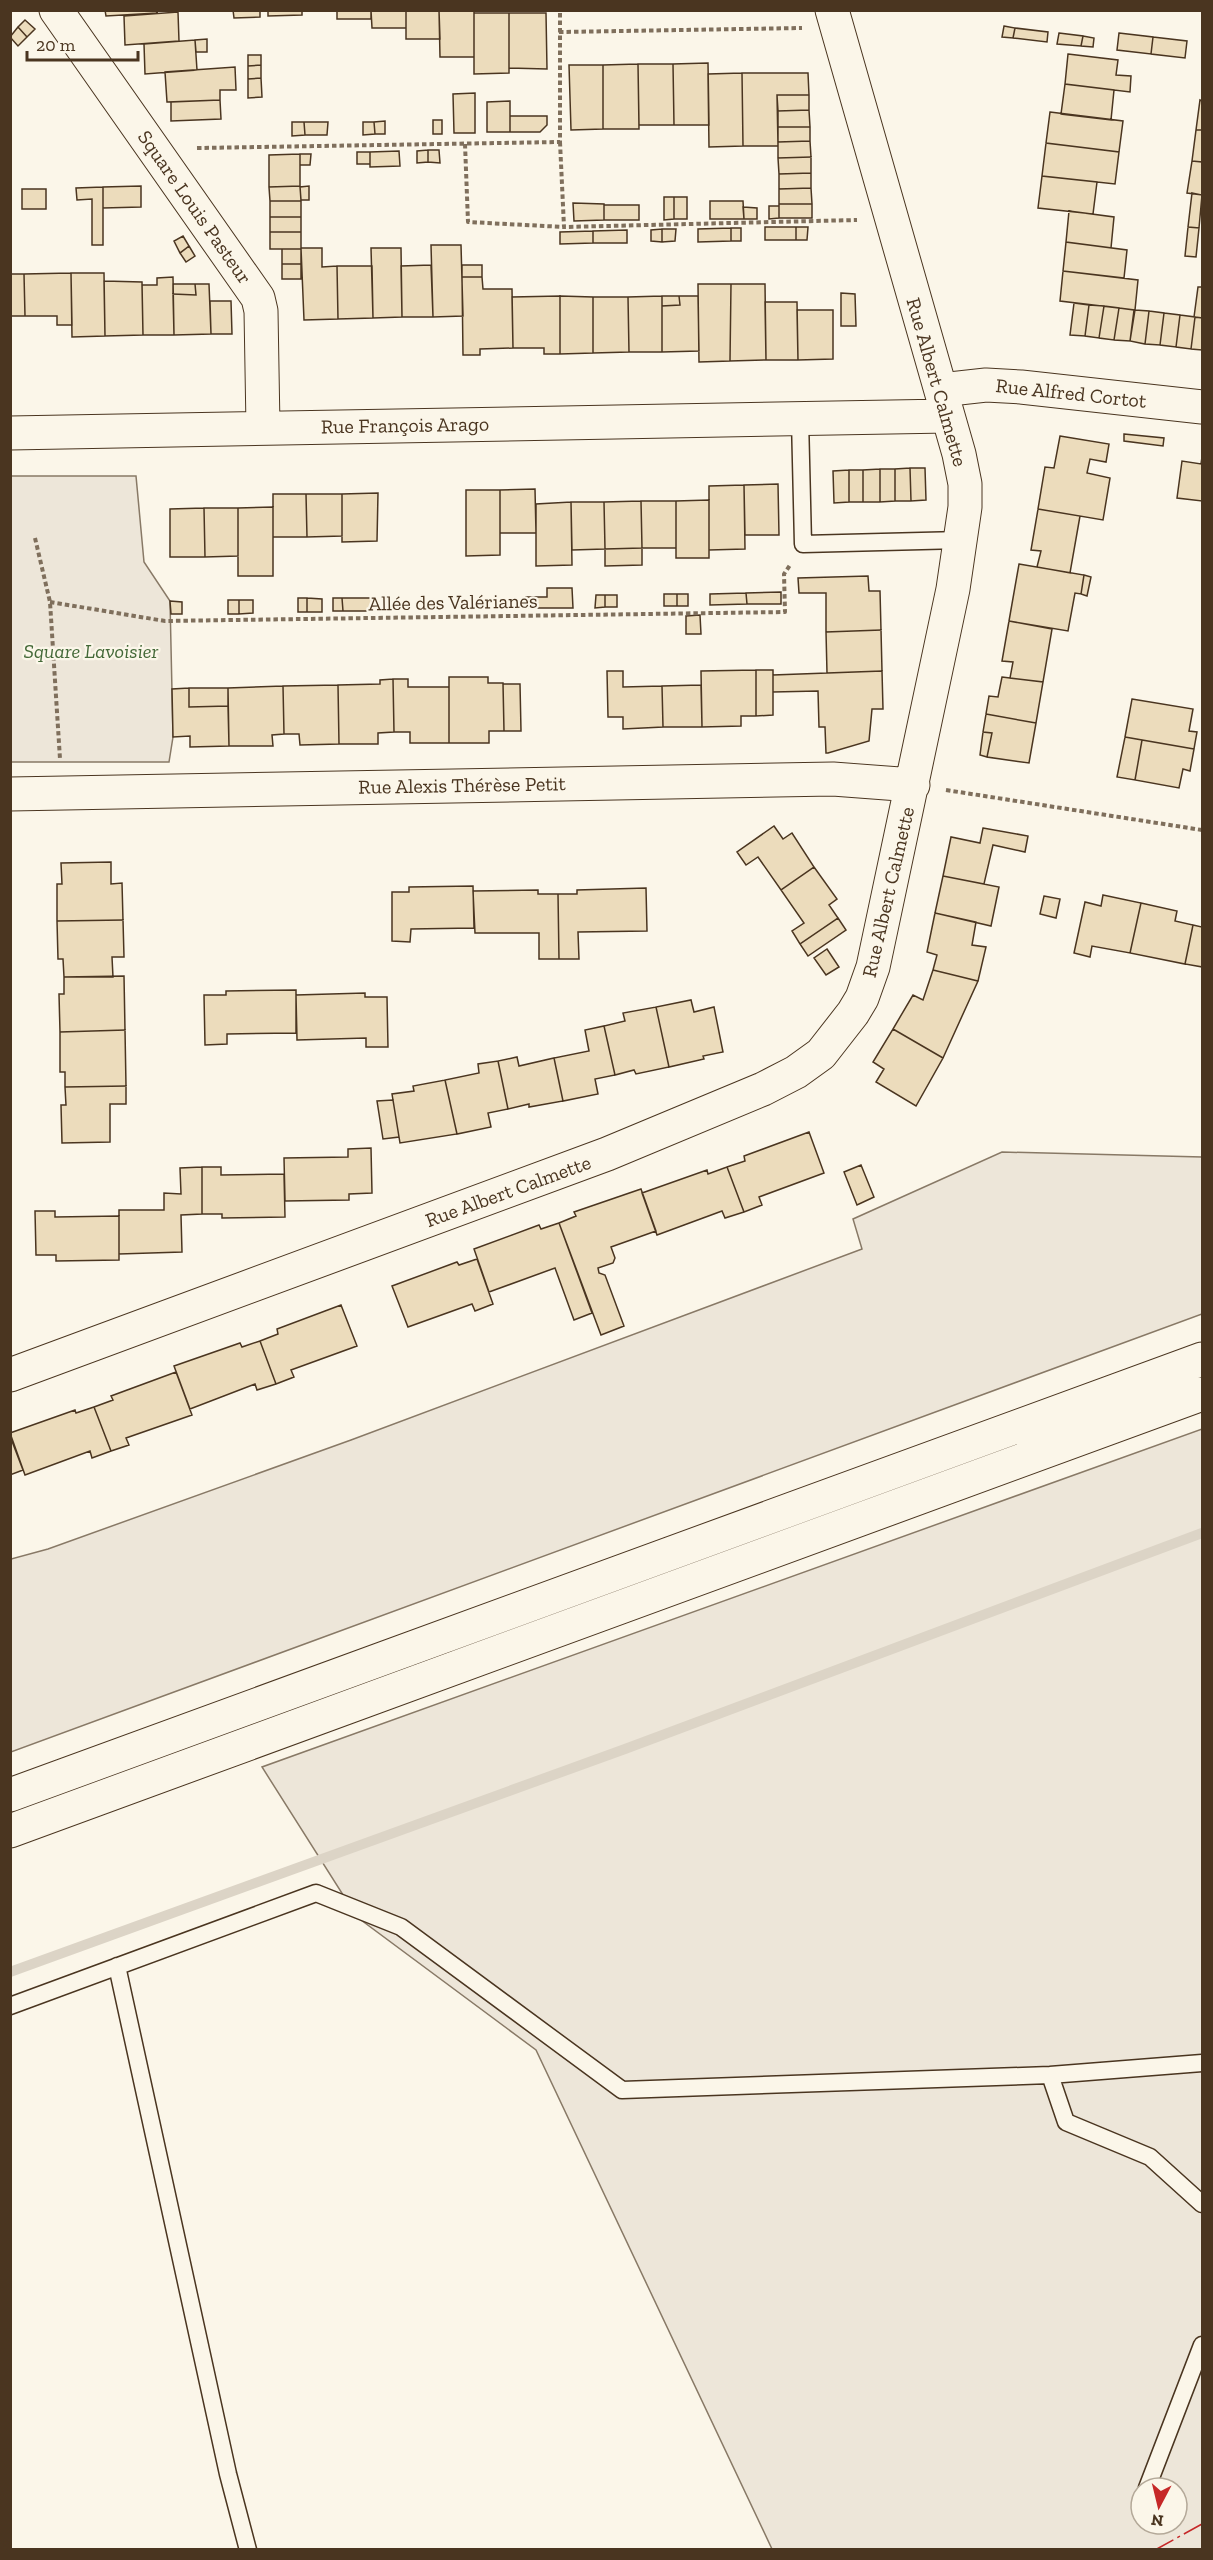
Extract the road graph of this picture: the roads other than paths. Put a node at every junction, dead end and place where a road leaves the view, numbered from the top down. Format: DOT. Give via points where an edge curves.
graph roads {
  1 [pos="56,10"];
  2 [pos="832,10"];
  3 [pos="944,403"];
  4 [pos="1203,406"];
  5 [pos="800,419"];
  6 [pos="263,427"];
  7 [pos="10,433"];
  8 [pos="962,540"];
  9 [pos="913,785"];
  10 [pos="10,794"];
  11 [pos="1203,1359"];
  12 [pos="10,1375"];
  13 [pos="1203,1394"];
  14 [pos="10,1795"];
  15 [pos="10,1832"];
  16 [pos="117,1966"];
  17 [pos="10,2006"];
  18 [pos="1203,2063"];
  19 [pos="1050,2075"];
  20 [pos="1203,2204"];
  21 [pos="1203,2345"];
  22 [pos="1152,2476"];
  23 [pos="248,2550"];
  1 -- 6 [label="street, Square Louis Pasteur" via="258,298"];
  2 -- 3 [label="street, Rue Albert Calmette"];
  3 -- 4 [label="street, Rue Alfred Cortot" via="971,385"];
  3 -- 5 [label="street, Rue François Arago"];
  3 -- 8 [label="street, Rue Albert Calmette" via="965,484"];
  5 -- 6 [label="street, Rue François Arago"];
  5 -- 8 [label="lane" via="803,544"];
  6 -- 7 [label="street, Rue François Arago"];
  8 -- 9 [label="street, Rue Albert Calmette"];
  9 -- 10 [label="street, Rue Alexis Thérèse Petit" via="833,779"];
  9 -- 12 [label="street, Rue Albert Calmette" via="862,998 821,1054 796,1072 607,1154"];
  11 -- 14 [label="street"];
  13 -- 15 [label="street"];
  16 -- 17 [label="lane"];
  16 -- 19 [label="lane" via="316,1893 401,1927 621,2090"];
  16 -- 23 [label="lane"];
  18 -- 19 [label="lane"];
  19 -- 20 [label="lane" via="1066,2121 1150,2157"];
  21 -- 22 [label="lane"];
}
